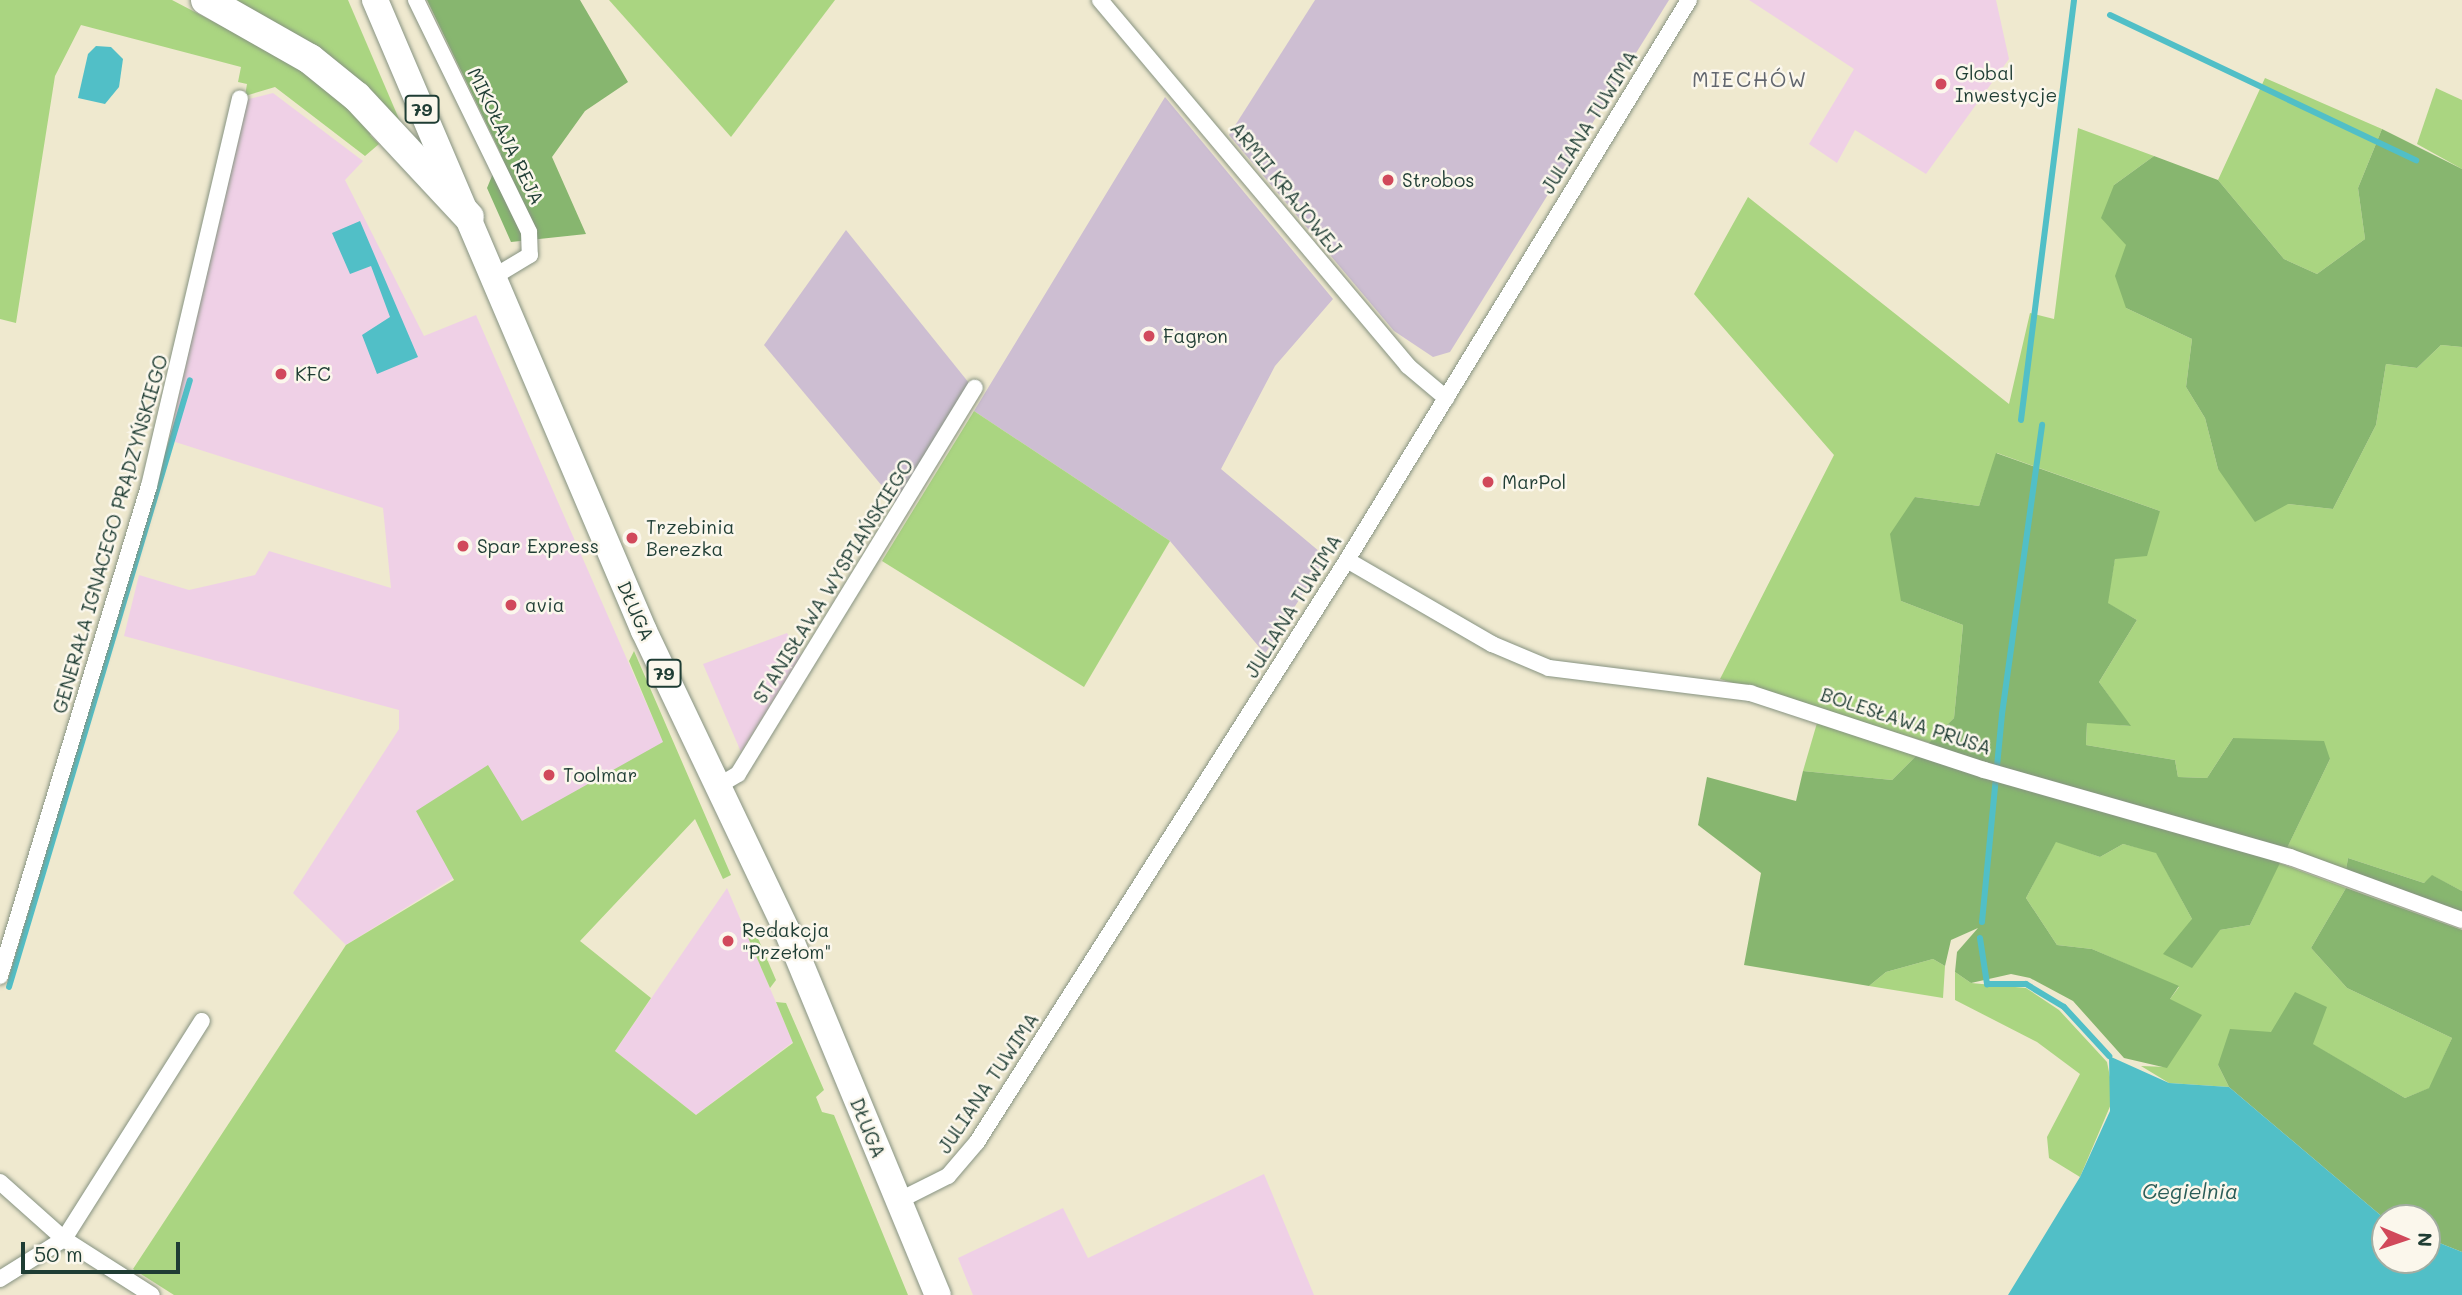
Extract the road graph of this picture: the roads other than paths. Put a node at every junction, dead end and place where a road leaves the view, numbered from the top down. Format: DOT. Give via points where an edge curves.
graph roads {
  1 [pos="206,0"];
  2 [pos="375,0"];
  3 [pos="416,0"];
  4 [pos="1100,0"];
  5 [pos="1689,0"];
  6 [pos="240,99"];
  7 [pos="470,217"];
  8 [pos="495,276"];
  9 [pos="975,388"];
  10 [pos="1446,398"];
  11 [pos="1347,560"];
  12 [pos="718,786"];
  13 [pos="2462,920"];
  14 [pos="0,976"];
  15 [pos="202,1021"];
  16 [pos="0,1182"];
  17 [pos="898,1201"];
  18 [pos="64,1239"];
  19 [pos="0,1279"];
  20 [pos="152,1295"];
  21 [pos="939,1295"];
  1 -- 7 [label="highway" via="310,59 357,97"];
  2 -- 7 [label="main road, DŁUGA / 79"];
  3 -- 8 [label="street, MIKOŁAJA REJA" via="529,232 530,255"];
  4 -- 10 [label="street, ARMII KRAJOWEJ" via="1408,366"];
  5 -- 10 [label="street, JULIANA TUWIMA"];
  6 -- 14 [label="street, GENERAŁA IGNACEGO PRĄDZYŃSKIEGO" via="149,486"];
  7 -- 8 [label="main road, DŁUGA / 79"];
  8 -- 12 [label="main road, DŁUGA / 79" via="639,619"];
  9 -- 12 [label="street, STANISŁAWA WYSPIAŃSKIEGO" via="738,774"];
  10 -- 11 [label="street, JULIANA TUWIMA"];
  11 -- 13 [label="street, BOLESŁAWA PRUSA" via="1492,644 1549,668 1751,693 2025,781 2290,857"];
  11 -- 17 [label="street, JULIANA TUWIMA" via="977,1142 948,1176"];
  12 -- 17 [label="main road, DŁUGA / 79" via="792,942"];
  15 -- 18 [label="street"];
  16 -- 18 [label="street"];
  17 -- 21 [label="main road, DŁUGA / 79"];
  18 -- 19 [label="street"];
  18 -- 20 [label="street"];
}
